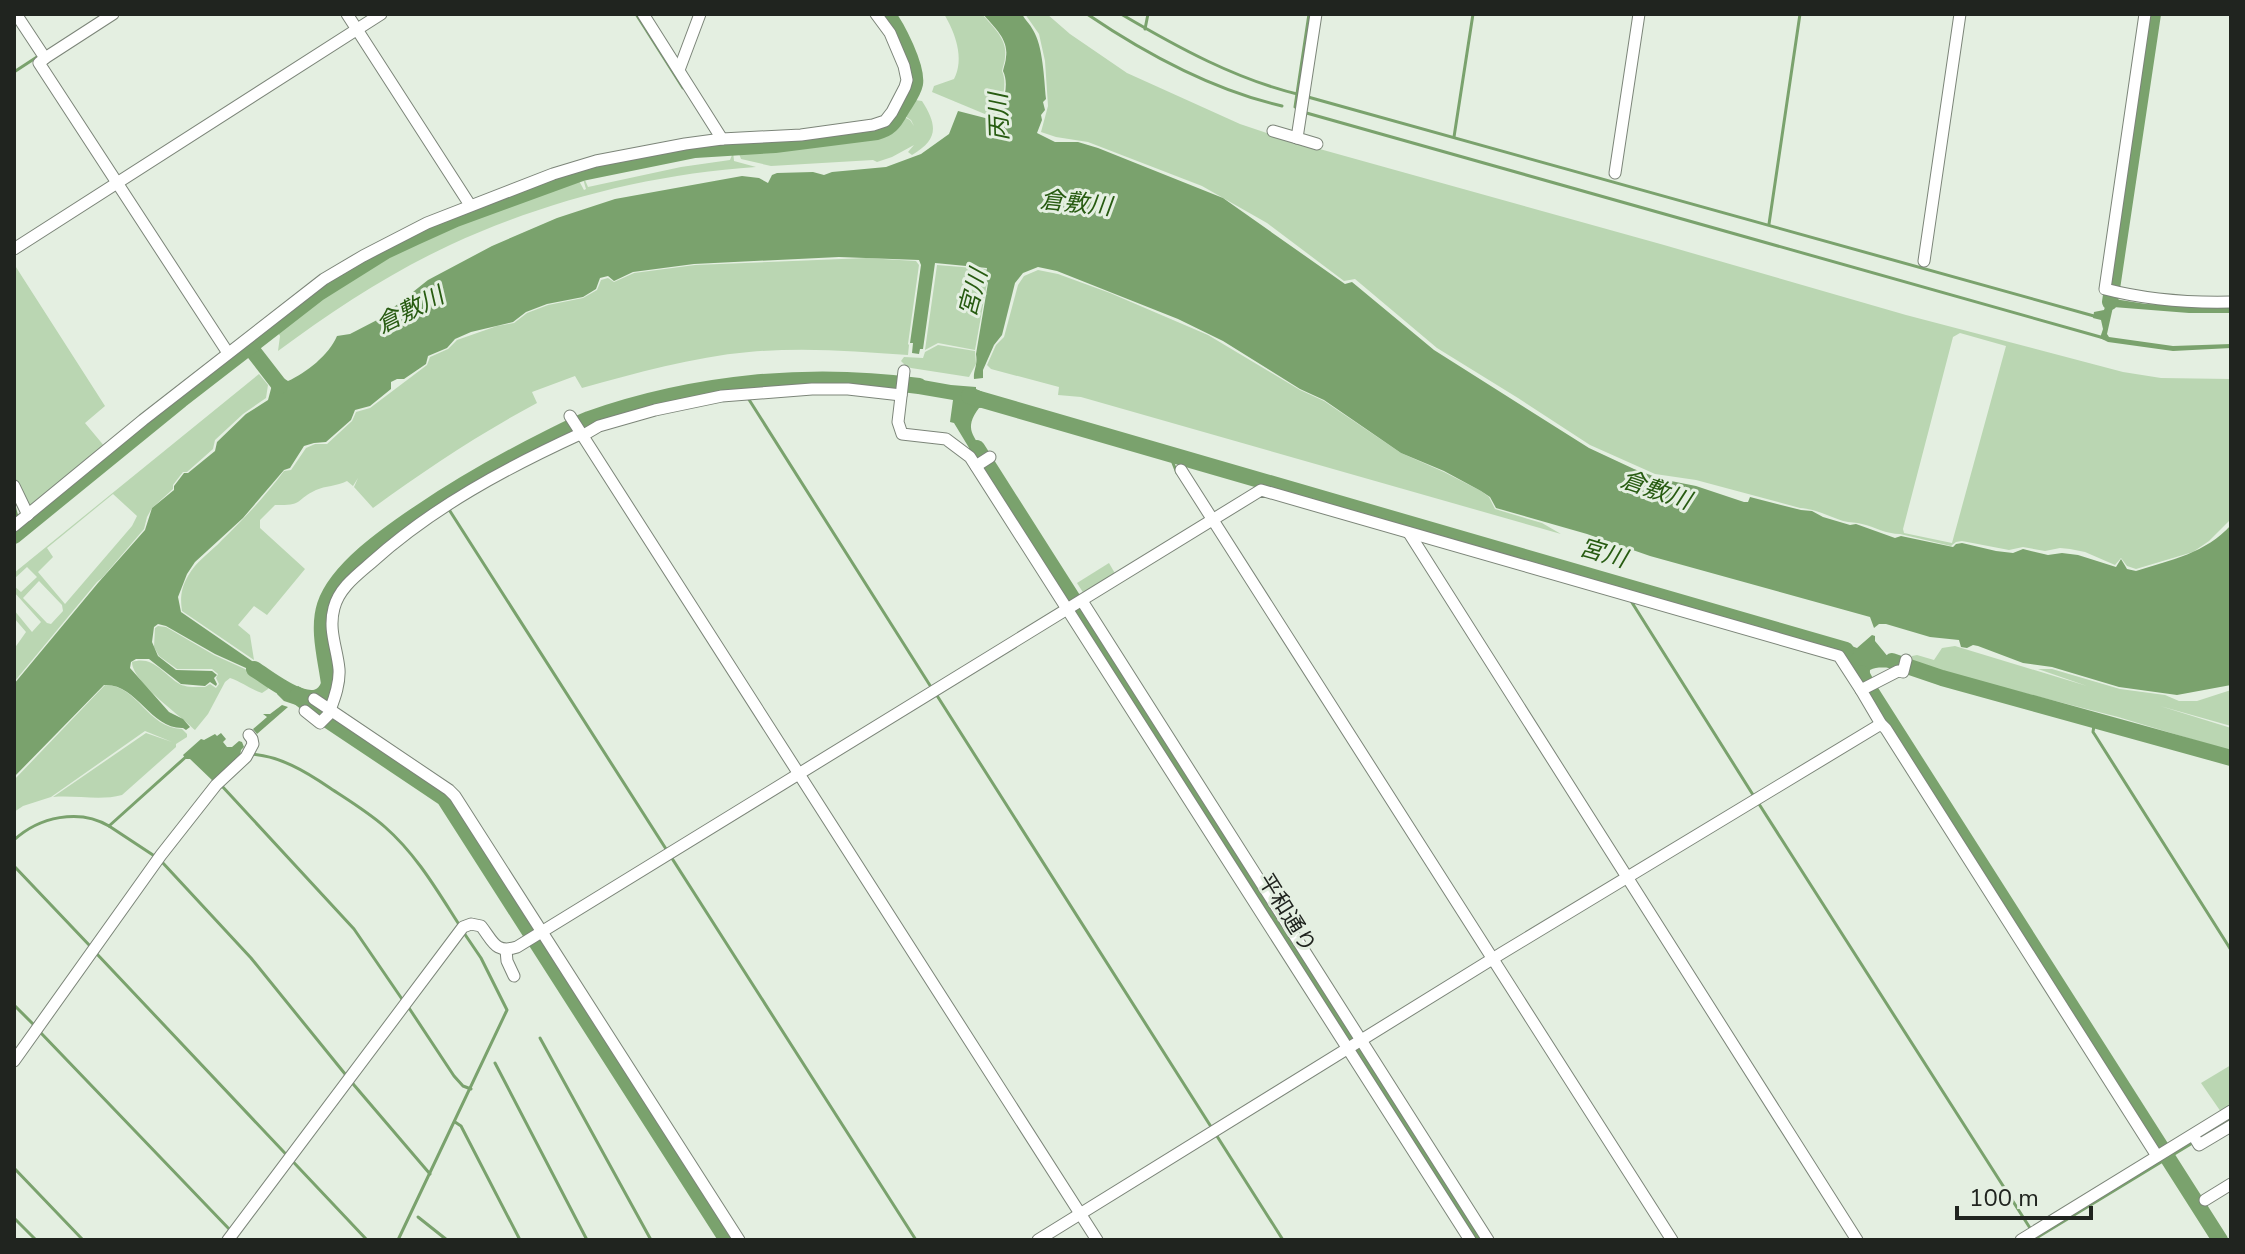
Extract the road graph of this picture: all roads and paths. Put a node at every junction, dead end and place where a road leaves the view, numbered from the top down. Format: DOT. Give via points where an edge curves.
graph roads {
  1 [pos="16,14"];
  2 [pos="113,14"];
  3 [pos="347,14"];
  4 [pos="381,14"];
  5 [pos="643,14"];
  6 [pos="700,14"];
  7 [pos="876,14"];
  8 [pos="1316,14"];
  9 [pos="1639,14"];
  10 [pos="1960,14"];
  11 [pos="2145,14"];
  12 [pos="359,32"];
  13 [pos="43,55"];
  14 [pos="679,70"];
  15 [pos="1273,131"];
  16 [pos="1297,138"];
  17 [pos="722,139"];
  18 [pos="1317,144"];
  19 [pos="1615,173"];
  20 [pos="119,186"];
  21 [pos="470,205"];
  22 [pos="14,249"];
  23 [pos="1924,261"];
  24 [pos="2231,302"];
  25 [pos="228,353"];
  26 [pos="904,373"];
  27 [pos="901,393"];
  28 [pos="570,417"];
  29 [pos="582,434"];
  30 [pos="1181,470"];
  31 [pos="14,486"];
  32 [pos="28,515"];
  33 [pos="1210,522"];
  34 [pos="14,526"];
  35 [pos="1406,532"];
  36 [pos="1075,605"];
  37 [pos="1905,664"];
  38 [pos="1865,687"];
  39 [pos="314,699"];
  40 [pos="305,711"];
  41 [pos="328,714"];
  42 [pos="1881,724"];
  43 [pos="249,745"];
  44 [pos="802,772"];
  45 [pos="1625,880"];
  46 [pos="537,935"];
  47 [pos="506,950"];
  48 [pos="1491,961"];
  49 [pos="514,976"];
  50 [pos="1356,1045"];
  51 [pos="14,1061"];
  52 [pos="2230,1114"];
  53 [pos="2231,1126"];
  54 [pos="2195,1138"];
  55 [pos="2161,1153"];
  56 [pos="2231,1184"];
  57 [pos="2205,1200"];
  58 [pos="1083,1212"];
  59 [pos="228,1240"];
  60 [pos="739,1240"];
  61 [pos="1038,1240"];
  62 [pos="1097,1240"];
  63 [pos="1470,1240"];
  64 [pos="1488,1240"];
  65 [pos="1672,1240"];
  66 [pos="1857,1240"];
  67 [pos="2021,1240"];
  1 -- 13 [label="street"];
  2 -- 13 [label="street"];
  3 -- 12 [label="street"];
  4 -- 12 [label="street"];
  5 -- 14 [label="street"];
  6 -- 14 [label="street"];
  7 -- 17 [label="street" via="890,33 907,80 885,121 801,135"];
  8 -- 16 [label="street"];
  9 -- 19 [label="street"];
  10 -- 23 [label="street"];
  11 -- 24 [label="street" via="2105,289 2148,299"];
  12 -- 20 [label="street"];
  12 -- 21 [label="street"];
  13 -- 20 [label="street" via="39,63"];
  14 -- 17 [label="street"];
  15 -- 16 [label="street"];
  16 -- 18 [label="street"];
  17 -- 21 [label="street" via="596,161"];
  20 -- 22 [label="street"];
  20 -- 25 [label="street"];
  21 -- 25 [label="street" via="324,279"];
  25 -- 32 [label="street"];
  26 -- 27 [label="street"];
  27 -- 29 [label="street" via="812,389 746,394 655,410"];
  27 -- 36 [label="street, 平和通り" via="902,434 951,441 984,461"];
  28 -- 29 [label="street"];
  29 -- 41 [label="street" via="478,485 410,530 345,586 333,610 331,630 340,671"];
  29 -- 44 [label="street"];
  30 -- 33 [label="street"];
  31 -- 32 [label="street"];
  32 -- 34 [label="street"];
  33 -- 35 [label="street" via="1261,490"];
  33 -- 36 [label="street"];
  33 -- 48 [label="street"];
  35 -- 38 [label="street" via="1839,656"];
  35 -- 45 [label="street"];
  36 -- 44 [label="street"];
  36 -- 50 [label="street, 平和通り"];
  37 -- 38 [label="street" via="1903,672"];
  38 -- 42 [label="street"];
  39 -- 41 [label="street"];
  40 -- 41 [label="street" via="320,723"];
  41 -- 46 [label="street" via="449,790"];
  42 -- 45 [label="street"];
  42 -- 55 [label="street"];
  43 -- 51 [label="street" via="159,859"];
  44 -- 46 [label="street"];
  44 -- 58 [label="street"];
  45 -- 48 [label="street"];
  45 -- 66 [label="street"];
  46 -- 47 [label="street"];
  46 -- 60 [label="street"];
  47 -- 49 [label="street"];
  47 -- 59 [label="street" via="497,947 481,926 461,928"];
  48 -- 50 [label="street"];
  48 -- 65 [label="street"];
  50 -- 58 [label="street"];
  50 -- 63 [label="street, 平和通り"];
  50 -- 64 [label="street"];
  52 -- 54 [label="street"];
  53 -- 54 [label="street" via="2199,1145"];
  54 -- 55 [label="street"];
  55 -- 67 [label="street"];
  56 -- 57 [label="street"];
  58 -- 61 [label="street"];
  58 -- 62 [label="street"];
}
